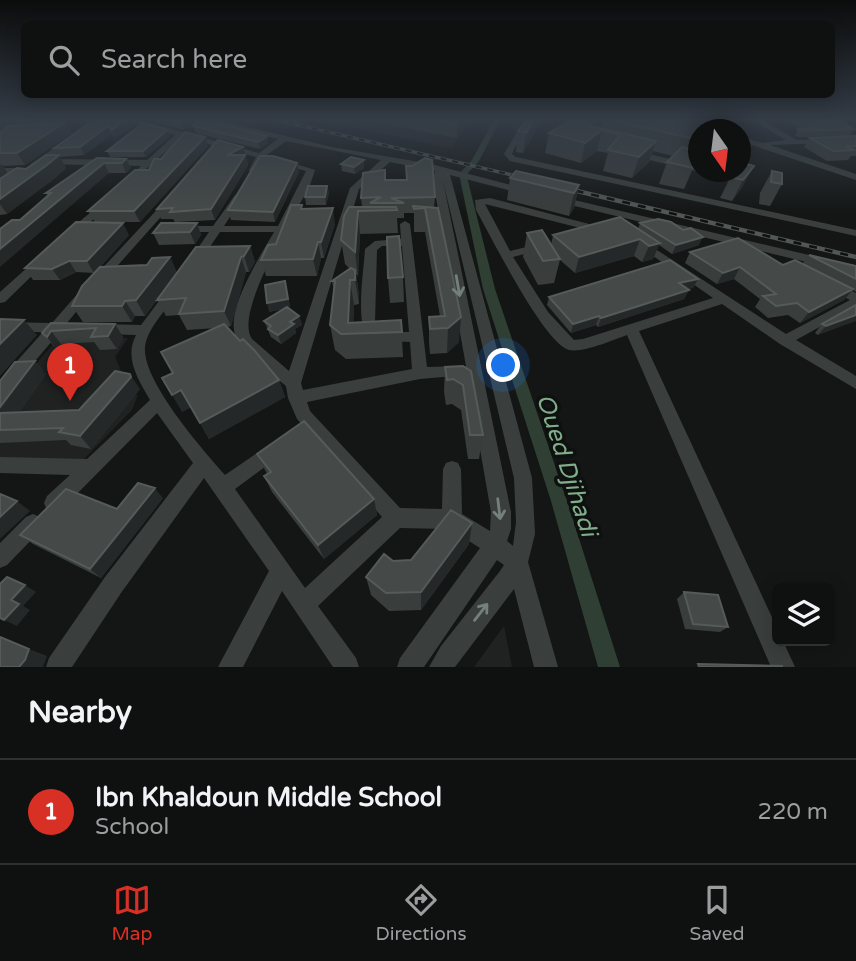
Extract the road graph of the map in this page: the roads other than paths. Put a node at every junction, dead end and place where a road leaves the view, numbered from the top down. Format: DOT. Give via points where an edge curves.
graph roads {
  1 [pos="55,151"];
  2 [pos="111,151"];
  3 [pos="162,151"];
  4 [pos="233,151"];
  5 [pos="267,151"];
  6 [pos="316,151"];
  7 [pos="509,151"];
  8 [pos="625,151"];
  9 [pos="780,151"];
  10 [pos="261,156"];
  11 [pos="386,161"];
  12 [pos="40,162"];
  13 [pos="97,162"];
  14 [pos="149,163"];
  15 [pos="688,167"];
  16 [pos="87,170"];
  17 [pos="0,171"];
  18 [pos="28,171"];
  19 [pos="446,173"];
  20 [pos="856,177"];
  21 [pos="19,178"];
  22 [pos="498,185"];
  23 [pos="182,187"];
  24 [pos="118,191"];
  25 [pos="538,194"];
  26 [pos="551,198"];
  27 [pos="108,200"];
  28 [pos="481,201"];
  29 [pos="591,207"];
  30 [pos="446,223"];
  31 [pos="406,224"];
  32 [pos="77,228"];
  33 [pos="90,228"];
  34 [pos="136,229"];
  35 [pos="218,229"];
  36 [pos="280,229"];
  37 [pos="605,231"];
  38 [pos="856,233"];
  39 [pos="628,234"];
  40 [pos="581,237"];
  41 [pos="407,242"];
  42 [pos="734,242"];
  43 [pos="556,243"];
  44 [pos="59,245"];
  45 [pos="754,246"];
  46 [pos="715,248"];
  47 [pos="50,253"];
  48 [pos="507,255"];
  49 [pos="799,270"];
  50 [pos="856,270"];
  51 [pos="822,281"];
  52 [pos="0,299"];
  53 [pos="723,299"];
  54 [pos="856,300"];
  55 [pos="0,327"];
  56 [pos="56,328"];
  57 [pos="631,329"];
  58 [pos="146,330"];
  59 [pos="415,337"];
  60 [pos="785,340"];
  61 [pos="495,368"];
  62 [pos="472,370"];
  63 [pos="420,373"];
  64 [pos="855,381"];
  65 [pos="0,391"];
  66 [pos="294,391"];
  67 [pos="159,401"];
  68 [pos="299,432"];
  69 [pos="203,464"];
  70 [pos="0,465"];
  71 [pos="90,467"];
  72 [pos="452,470"];
  73 [pos="223,486"];
  74 [pos="396,518"];
  75 [pos="452,519"];
  76 [pos="495,545"];
  77 [pos="0,558"];
  78 [pos="518,563"];
  79 [pos="280,572"];
  80 [pos="304,604"];
  81 [pos="58,667"];
  82 [pos="230,667"];
  83 [pos="346,667"];
  84 [pos="409,667"];
  85 [pos="441,667"];
  86 [pos="546,667"];
  87 [pos="783,667"];
  1 -- 12 [label="street"];
  2 -- 13 [label="street"];
  3 -- 14 [label="street"];
  4 -- 10 [label="street"];
  5 -- 10 [label="street"];
  6 -- 11 [label="street" via="362,164"];
  7 -- 38 [label="street" via="513,159"];
  8 -- 15 [label="street"];
  9 -- 20 [label="street"];
  10 -- 35 [label="street"];
  10 -- 36 [label="street" via="311,170"];
  11 -- 19 [label="street"];
  11 -- 66 [label="street" via="355,188 349,225"];
  12 -- 13 [label="street"];
  12 -- 18 [label="street"];
  13 -- 14 [label="street"];
  13 -- 16 [label="street"];
  14 -- 24 [label="street"];
  17 -- 18 [label="street"];
  18 -- 21 [label="street"];
  19 -- 22 [label="street"];
  19 -- 30 [label="street" via="438,181"];
  22 -- 25 [label="street"];
  22 -- 28 [label="street"];
  23 -- 34 [label="street"];
  26 -- 29 [label="street"];
  27 -- 32 [label="street"];
  28 -- 37 [label="street"];
  28 -- 48 [label="street" via="481,210"];
  29 -- 37 [label="street" via="617,226"];
  29 -- 42 [label="street"];
  30 -- 61 [label="street"];
  30 -- 62 [label="street, one-way"];
  31 -- 41 [label="street"];
  32 -- 33 [label="street"];
  32 -- 44 [label="street"];
  34 -- 35 [label="street"];
  34 -- 56 [label="street"];
  35 -- 36 [label="street"];
  35 -- 58 [label="street"];
  36 -- 66 [label="street" via="249,294 239,328"];
  37 -- 40 [label="street"];
  39 -- 53 [label="street"];
  41 -- 59 [label="street"];
  41 -- 59 [label="street" via="379,243 371,249 368,321 375,337"];
  42 -- 45 [label="street"];
  42 -- 46 [label="street"];
  43 -- 48 [label="street"];
  45 -- 49 [label="street"];
  45 -- 50 [label="street"];
  47 -- 52 [label="street"];
  48 -- 57 [label="street" via="540,300 548,323 571,345"];
  51 -- 54 [label="street"];
  53 -- 57 [label="street"];
  53 -- 60 [label="street"];
  54 -- 60 [label="street"];
  55 -- 56 [label="street"];
  56 -- 58 [label="street"];
  56 -- 65 [label="street"];
  57 -- 87 [label="street"];
  58 -- 67 [label="street" via="138,362"];
  59 -- 63 [label="street"];
  60 -- 64 [label="street"];
  61 -- 62 [label="street"];
  61 -- 78 [label="street" via="523,478 525,532"];
  62 -- 63 [label="street"];
  62 -- 76 [label="street, one-way" via="501,512"];
  63 -- 66 [label="street"];
  66 -- 68 [label="street"];
  67 -- 69 [label="street"];
  67 -- 71 [label="street"];
  68 -- 73 [label="street"];
  68 -- 74 [label="street"];
  69 -- 73 [label="street"];
  69 -- 81 [label="street"];
  70 -- 71 [label="street"];
  71 -- 77 [label="street"];
  72 -- 75 [label="street"];
  73 -- 79 [label="street"];
  74 -- 75 [label="street"];
  74 -- 80 [label="street"];
  75 -- 76 [label="street"];
  76 -- 78 [label="street"];
  76 -- 84 [label="street"];
  85 -- 78 [label="street, one-way"];
  78 -- 86 [label="street"];
  79 -- 80 [label="street"];
  79 -- 82 [label="street"];
  80 -- 83 [label="street"];
}
